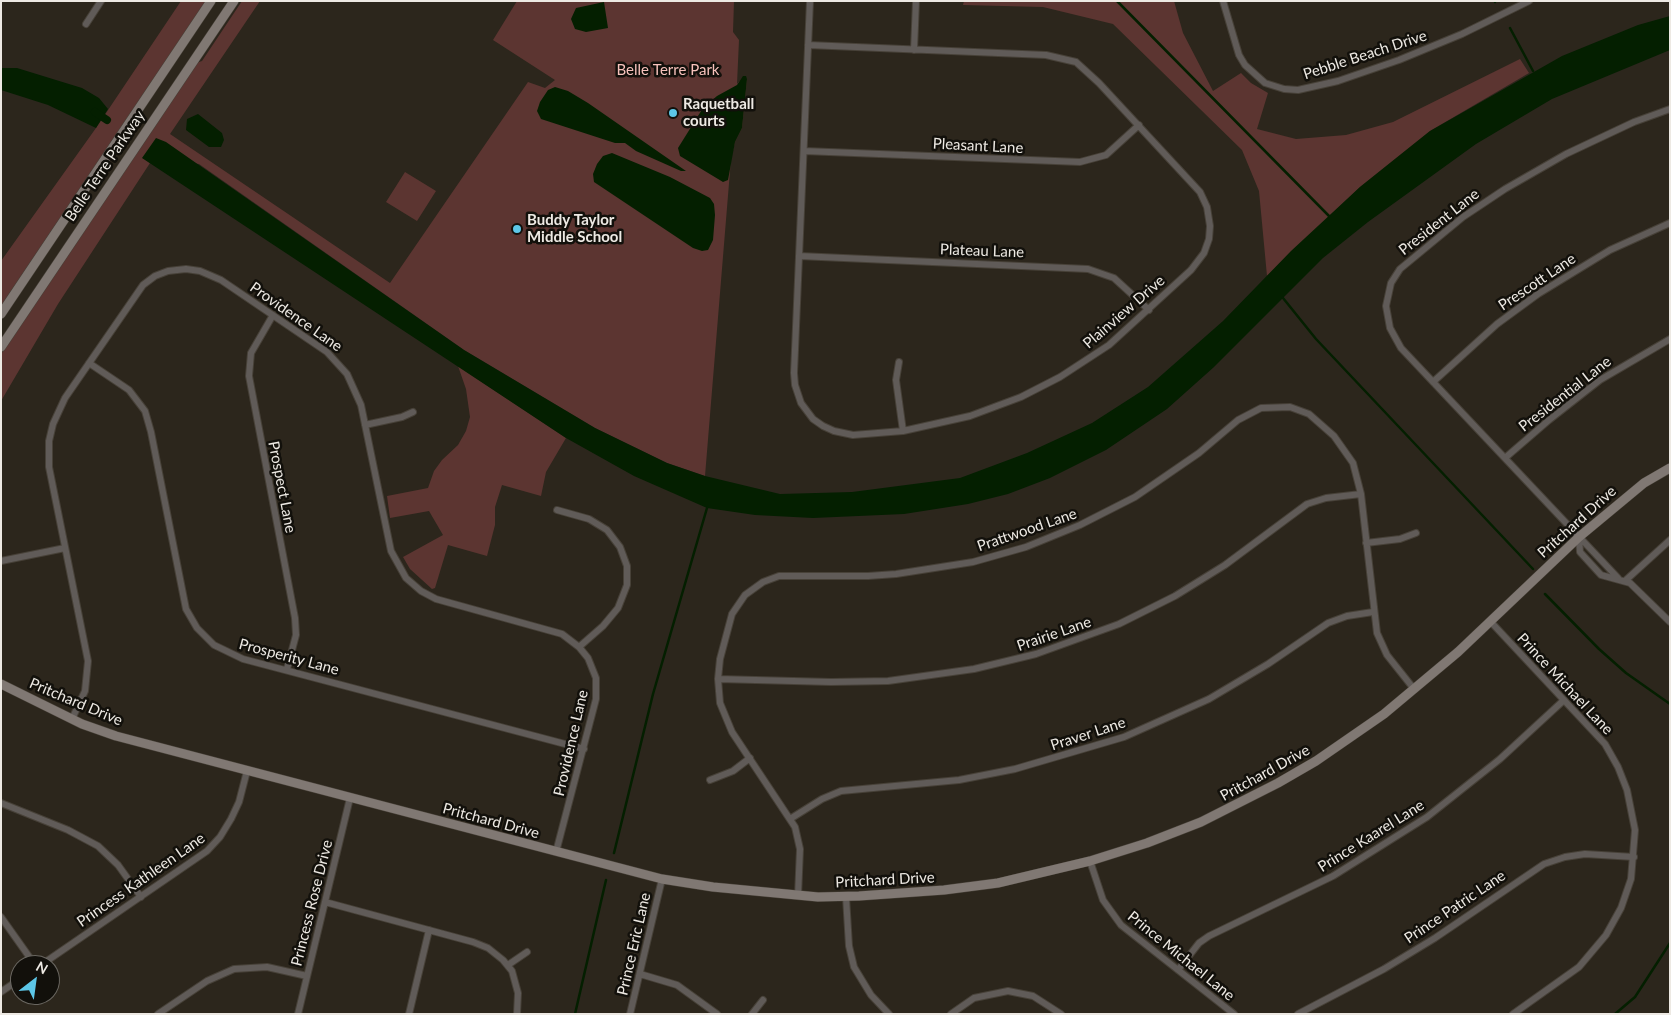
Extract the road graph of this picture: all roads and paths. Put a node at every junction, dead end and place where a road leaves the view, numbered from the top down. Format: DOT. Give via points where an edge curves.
graph roads {
  1 [pos="101,1"];
  2 [pos="211,1"];
  3 [pos="234,1"];
  4 [pos="810,1"];
  5 [pos="916,1"];
  6 [pos="1529,1"];
  7 [pos="1225,2"];
  8 [pos="86,24"];
  9 [pos="808,45"];
  10 [pos="914,50"];
  11 [pos="1670,109"];
  12 [pos="1139,125"];
  13 [pos="804,151"];
  14 [pos="1670,223"];
  15 [pos="799,256"];
  16 [pos="1149,310"];
  17 [pos="1,314"];
  18 [pos="273,315"];
  19 [pos="1670,339"];
  20 [pos="1,346"];
  21 [pos="899,362"];
  22 [pos="89,363"];
  23 [pos="1433,382"];
  24 [pos="413,412"];
  25 [pos="366,425"];
  26 [pos="903,431"];
  27 [pos="1505,458"];
  28 [pos="1670,468"];
  29 [pos="1361,494"];
  30 [pos="557,510"];
  31 [pos="1416,533"];
  32 [pos="1579,537"];
  33 [pos="1670,540"];
  34 [pos="1366,543"];
  35 [pos="65,548"];
  36 [pos="1,561"];
  37 [pos="1626,580"];
  38 [pos="1373,612"];
  39 [pos="1490,621"];
  40 [pos="1670,622"];
  41 [pos="580,647"];
  42 [pos="287,669"];
  43 [pos="718,679"];
  44 [pos="1,684"];
  45 [pos="1414,689"];
  46 [pos="1564,700"];
  47 [pos="72,719"];
  48 [pos="584,749"];
  49 [pos="750,758"];
  50 [pos="247,771"];
  51 [pos="710,780"];
  52 [pos="350,798"];
  53 [pos="1,803"];
  54 [pos="790,819"];
  55 [pos="556,852"];
  56 [pos="1634,857"];
  57 [pos="1090,861"];
  58 [pos="662,879"];
  59 [pos="798,896"];
  60 [pos="141,897"];
  61 [pos="846,897"];
  62 [pos="324,902"];
  63 [pos="1,917"];
  64 [pos="429,930"];
  65 [pos="527,952"];
  66 [pos="27,955"];
  67 [pos="55,955"];
  68 [pos="508,965"];
  69 [pos="1178,970"];
  70 [pos="640,974"];
  71 [pos="307,976"];
  72 [pos="763,1000"];
  73 [pos="158,1014"];
  74 [pos="298,1014"];
  75 [pos="409,1014"];
  76 [pos="518,1014"];
  77 [pos="630,1014"];
  78 [pos="717,1014"];
  79 [pos="752,1014"];
  80 [pos="889,1014"];
  81 [pos="951,1014"];
  82 [pos="1061,1014"];
  83 [pos="1234,1014"];
  84 [pos="1298,1014"];
  85 [pos="1513,1014"];
  1 -- 8 [label="street"];
  2 -- 17 [label="street, Belle Terre Parkway"];
  3 -- 20 [label="street, Belle Terre Parkway"];
  4 -- 9 [label="street, Plainview Drive"];
  5 -- 10 [label="street"];
  6 -- 7 [label="street, Pebble Beach Drive" via="1415,54 1338,81 1298,90 1271,85 1249,70 1239,55"];
  9 -- 10 [label="street, Plainview Drive"];
  9 -- 13 [label="street, Plainview Drive"];
  10 -- 12 [label="street, Plainview Drive" via="1046,55 1067,59 1088,72"];
  11 -- 23 [label="street, President Lane" via="1599,138 1520,180 1463,217 1400,269 1391,283 1387,299 1390,328 1401,348"];
  12 -- 13 [label="street, Pleasant Lane" via="1106,155 1080,162"];
  12 -- 16 [label="street, Plainview Drive" via="1200,192 1210,226 1208,243 1201,258"];
  13 -- 15 [label="street, Plainview Drive"];
  14 -- 23 [label="street, Prescott Lane" via="1610,250 1538,294 1478,340"];
  15 -- 16 [label="street, Plateau Lane" via="1088,269 1108,274 1119,281"];
  15 -- 26 [label="street, Plainview Drive" via="794,373 802,403 817,423 834,431 862,435"];
  16 -- 26 [label="street, Plainview Drive" via="1104,348 1041,388 970,416"];
  18 -- 22 [label="street, Providence Lane" via="207,273 186,269 168,271 155,276 138,290"];
  18 -- 25 [label="street, Providence Lane" via="342,366 359,397"];
  18 -- 42 [label="street, Prospect Lane" via="251,353 249,376 295,618 296,635"];
  19 -- 27 [label="street, Presidential Lane" via="1600,380"];
  21 -- 26 [label="street" via="896,380"];
  22 -- 35 [label="street, Providence Lane" via="59,409 50,441 50,467"];
  22 -- 42 [label="street, Prosperity Lane" via="128,390 148,418 183,597 192,622 220,650"];
  23 -- 27 [label="street, President Lane"];
  24 -- 25 [label="street"];
  25 -- 41 [label="street, Providence Lane" via="388,540 397,565 406,578 436,600 554,631"];
  27 -- 32 [label="street, President Lane"];
  28 -- 32 [label="street, Pritchard Drive" via="1636,489"];
  29 -- 34 [label="street, Prattwood Lane"];
  29 -- 43 [label="street, Prairie Lane" via="1307,504 1225,565 1175,596 1112,627 1036,654 980,668 896,680"];
  29 -- 43 [label="street, Prattwood Lane" via="1353,463 1323,424 1290,407 1260,408 1238,420 1199,453 1135,496 1080,525 1026,547 973,562 913,572 868,576 791,575 763,582 745,595 735,608 720,659"];
  30 -- 41 [label="street" via="602,526 620,547 626,566 627,585 618,608"];
  31 -- 34 [label="street" via="1400,539"];
  32 -- 37 [label="street, President Lane" via="1618,578"];
  32 -- 39 [label="street, Pritchard Drive"];
  33 -- 37 [label="street"];
  34 -- 38 [label="street, Prattwood Lane"];
  35 -- 36 [label="street"];
  35 -- 47 [label="street, Providence Lane" via="88,667 84,692"];
  37 -- 40 [label="street"];
  38 -- 45 [label="street, Prattwood Lane" via="1385,651"];
  38 -- 54 [label="street, Praver Lane" via="1328,623 1268,664 1216,694 1124,737 1024,767 959,780 841,791 822,798"];
  39 -- 45 [label="street, Pritchard Drive"];
  39 -- 46 [label="street, Prince Michael Lane"];
  41 -- 48 [label="street, Providence Lane" via="591,664 597,684"];
  42 -- 48 [label="street, Prosperity Lane"];
  43 -- 49 [label="street, Prattwood Lane" via="725,718"];
  44 -- 47 [label="street, Pritchard Drive"];
  45 -- 57 [label="street, Pritchard Drive" via="1358,733 1278,784 1201,822"];
  46 -- 56 [label="street, Prince Michael Lane" via="1602,741 1618,767 1632,812"];
  46 -- 69 [label="street, Prince Kaarel Lane" via="1500,760 1427,817 1333,876 1209,936"];
  47 -- 50 [label="street, Pritchard Drive" via="104,732"];
  48 -- 55 [label="street, Providence Lane"];
  49 -- 51 [label="street" via="732,771"];
  49 -- 54 [label="street, Prattwood Lane"];
  50 -- 52 [label="street, Pritchard Drive"];
  50 -- 60 [label="street, Princess Kathleen Lane" via="237,807 216,842 194,862"];
  52 -- 55 [label="street, Pritchard Drive"];
  52 -- 62 [label="street, Princess Rose Drive"];
  53 -- 60 [label="street" via="98,846 118,865"];
  54 -- 59 [label="street, Prattwood Lane" via="799,840"];
  55 -- 58 [label="street, Pritchard Drive"];
  56 -- 84 [label="street, Prince Patric Lane" via="1585,854 1544,864 1428,942"];
  56 -- 85 [label="street, Prince Michael Lane" via="1631,879 1621,908 1600,944 1573,971"];
  57 -- 61 [label="street, Pritchard Drive" via="998,883"];
  57 -- 69 [label="street, Prince Michael Lane" via="1103,900 1112,914"];
  58 -- 59 [label="street, Pritchard Drive"];
  58 -- 70 [label="street, Prince Eric Lane"];
  59 -- 61 [label="street, Pritchard Drive"];
  60 -- 67 [label="street, Princess Kathleen Lane"];
  61 -- 80 [label="street" via="852,960 867,990"];
  62 -- 64 [label="street"];
  62 -- 71 [label="street, Princess Rose Drive"];
  63 -- 66 [label="street"];
  64 -- 68 [label="street" via="480,944"];
  64 -- 75 [label="street"];
  65 -- 68 [label="street"];
  68 -- 76 [label="street" via="517,986"];
  69 -- 83 [label="street, Prince Michael Lane"];
  70 -- 77 [label="street, Prince Eric Lane"];
  70 -- 78 [label="street" via="678,985"];
  71 -- 73 [label="street" via="267,967 234,969 207,981"];
  71 -- 74 [label="street, Princess Rose Drive"];
  72 -- 79 [label="street"];
  81 -- 82 [label="street" via="974,998 1008,991 1033,996"];
}
